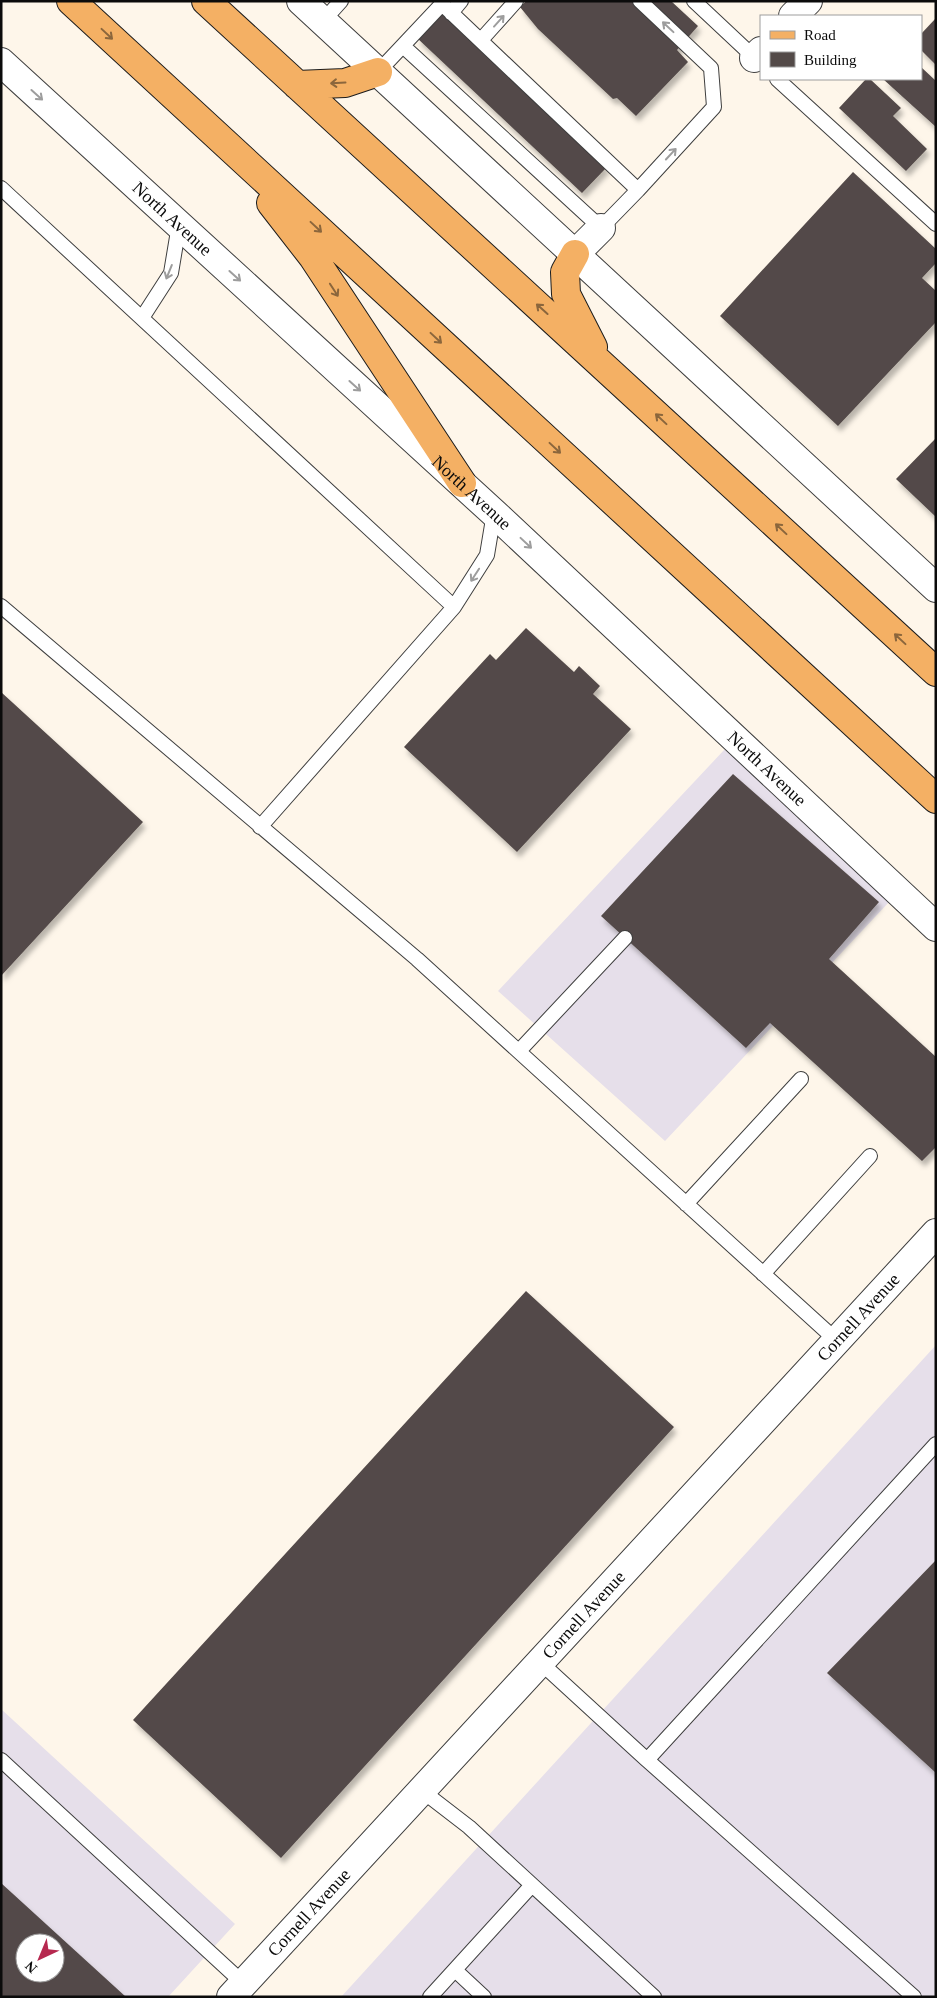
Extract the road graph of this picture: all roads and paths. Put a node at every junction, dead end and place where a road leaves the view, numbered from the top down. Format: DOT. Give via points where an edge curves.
graph roads {
  1 [pos="71,1"];
  2 [pos="206,1"];
  3 [pos="301,1"];
  4 [pos="341,1"];
  5 [pos="462,1"];
  6 [pos="516,1"];
  7 [pos="640,1"];
  8 [pos="694,1"];
  9 [pos="808,1"];
  10 [pos="444,6"];
  11 [pos="795,15"];
  12 [pos="322,21"];
  13 [pos="481,40"];
  14 [pos="403,46"];
  15 [pos="759,58"];
  16 [pos="1,62"];
  17 [pos="378,72"];
  18 [pos="778,80"];
  19 [pos="297,85"];
  20 [pos="220,139"];
  21 [pos="1,188"];
  22 [pos="638,190"];
  23 [pos="936,224"];
  24 [pos="179,225"];
  25 [pos="601,228"];
  26 [pos="575,254"];
  27 [pos="142,318"];
  28 [pos="602,364"];
  29 [pos="462,483"];
  30 [pos="494,513"];
  31 [pos="936,588"];
  32 [pos="1,606"];
  33 [pos="454,607"];
  34 [pos="936,672"];
  35 [pos="936,799"];
  36 [pos="260,827"];
  37 [pos="936,927"];
  38 [pos="625,938"];
  39 [pos="519,1052"];
  40 [pos="800,1079"];
  41 [pos="870,1156"];
  42 [pos="686,1204"];
  43 [pos="936,1233"];
  44 [pos="763,1274"];
  45 [pos="836,1340"];
  46 [pos="936,1444"];
  47 [pos="540,1662"];
  48 [pos="1,1760"];
  49 [pos="647,1760"];
  50 [pos="421,1790"];
  51 [pos="532,1885"];
  52 [pos="454,1970"];
  53 [pos="237,1990"];
  54 [pos="430,1997"];
  55 [pos="484,1997"];
  56 [pos="654,1997"];
  57 [pos="914,1997"];
  1 -- 20 [label="main road, one-way"];
  2 -- 19 [label="main road"];
  3 -- 12 [label="street"];
  4 -- 12 [label="lane"];
  5 -- 10 [label="lane"];
  13 -- 6 [label="lane, one-way"];
  22 -- 7 [label="lane, one-way" via="714,107 711,68"];
  8 -- 15 [label="lane"];
  9 -- 11 [label="street"];
  10 -- 13 [label="lane"];
  10 -- 14 [label="lane"];
  12 -- 17 [label="street"];
  13 -- 22 [label="lane"];
  14 -- 17 [label="lane"];
  14 -- 25 [label="lane"];
  16 -- 24 [label="street, North Avenue, one-way"];
  17 -- 19 [label="main road, one-way" via="345,84"];
  17 -- 26 [label="street"];
  18 -- 23 [label="lane"];
  28 -- 19 [label="main road, one-way"];
  20 -- 29 [label="main road, one-way" via="313,257"];
  20 -- 35 [label="main road, one-way"];
  21 -- 27 [label="lane"];
  22 -- 25 [label="lane"];
  24 -- 27 [label="lane, one-way" via="171,273"];
  24 -- 29 [label="street, North Avenue, one-way"];
  25 -- 26 [label="street"];
  26 -- 28 [label="main road" via="565,272 566,294"];
  26 -- 31 [label="street"];
  27 -- 33 [label="lane"];
  34 -- 28 [label="main road, one-way"];
  29 -- 30 [label="street, North Avenue"];
  30 -- 33 [label="lane, one-way" via="487,555"];
  30 -- 37 [label="street, North Avenue, one-way"];
  32 -- 36 [label="lane"];
  33 -- 36 [label="lane"];
  36 -- 39 [label="lane" via="417,959"];
  38 -- 39 [label="lane"];
  39 -- 42 [label="lane"];
  40 -- 42 [label="lane"];
  41 -- 44 [label="lane"];
  42 -- 44 [label="lane"];
  43 -- 45 [label="street, Cornell Avenue"];
  44 -- 45 [label="lane"];
  45 -- 47 [label="street, Cornell Avenue"];
  46 -- 49 [label="lane"];
  47 -- 49 [label="lane"];
  47 -- 50 [label="street, Cornell Avenue"];
  48 -- 53 [label="lane"];
  49 -- 57 [label="lane"];
  50 -- 51 [label="lane" via="469,1827"];
  50 -- 53 [label="street, Cornell Avenue"];
  51 -- 52 [label="lane"];
  51 -- 56 [label="lane"];
  52 -- 54 [label="lane"];
  52 -- 55 [label="lane"];
}
